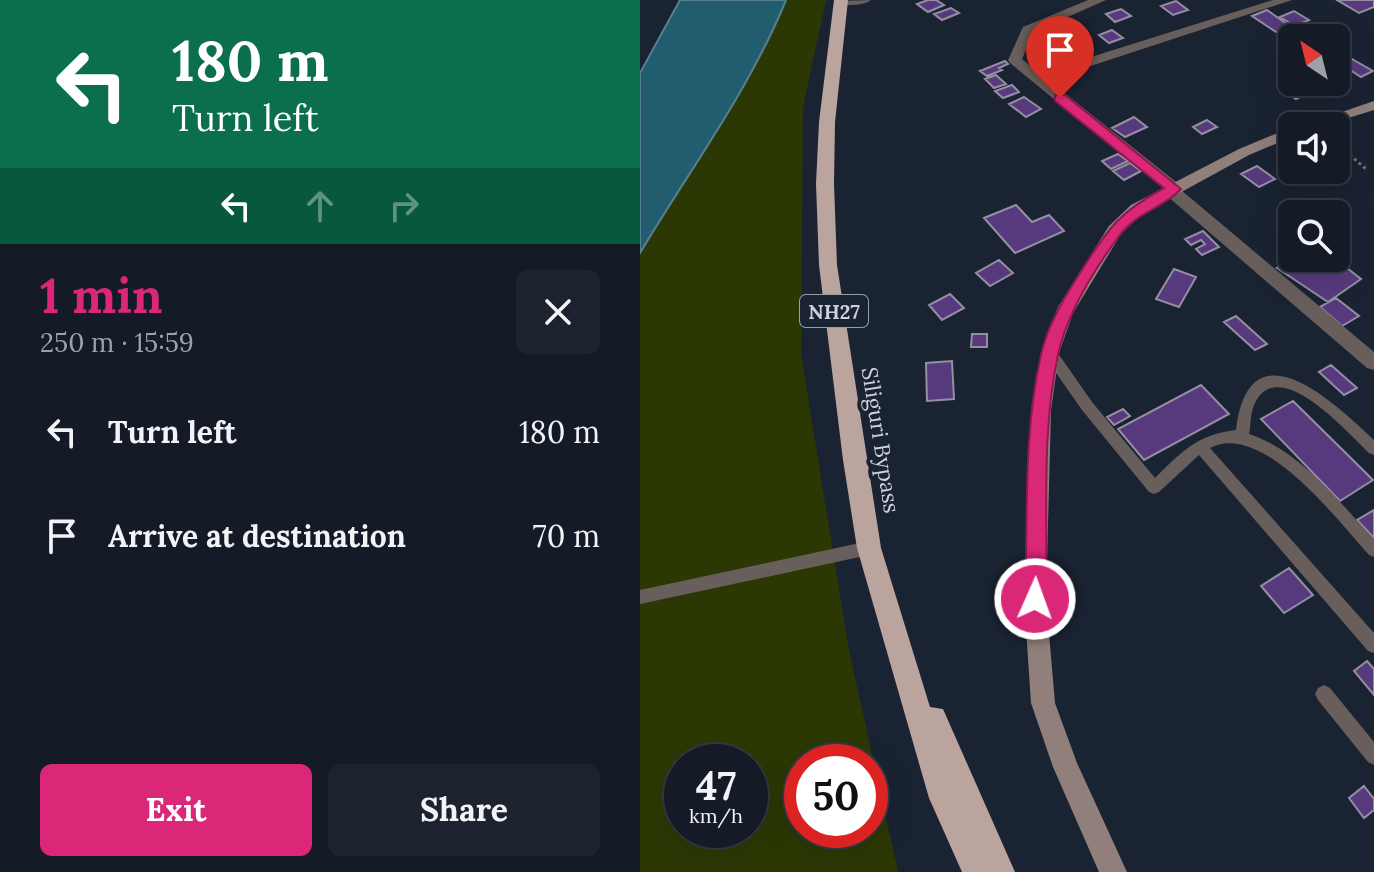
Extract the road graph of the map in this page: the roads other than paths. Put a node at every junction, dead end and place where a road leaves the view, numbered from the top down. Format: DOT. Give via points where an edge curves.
graph roads {
  1 [pos="841,0"];
  2 [pos="865,0"];
  3 [pos="1100,0"];
  4 [pos="1286,0"];
  5 [pos="1037,79"];
  6 [pos="1374,105"];
  7 [pos="1350,113"];
  8 [pos="1278,138"];
  9 [pos="1173,190"];
  10 [pos="1050,353"];
  11 [pos="1374,363"];
  12 [pos="1242,437"];
  13 [pos="1200,446"];
  14 [pos="1374,449"];
  15 [pos="869,548"];
  16 [pos="1374,550"];
  17 [pos="640,597"];
  18 [pos="892,617"];
  19 [pos="1374,645"];
  20 [pos="1324,694"];
  21 [pos="1374,756"];
  22 [pos="977,872"];
  23 [pos="1000,872"];
  24 [pos="1113,872"];
  1 -- 2 [label="street"];
  1 -- 15 [label="highway, Siliguri Bypass / NH27" via="827,122 828,265"];
  3 -- 5 [label="street" via="1024,34 1015,60"];
  4 -- 5 [label="street"];
  5 -- 9 [label="street"];
  6 -- 7 [label="main road"];
  8 -- 9 [label="main road"];
  9 -- 10 [label="main road" via="1137,209 1115,230 1064,312"];
  9 -- 11 [label="street"];
  10 -- 13 [label="lane" via="1154,488"];
  10 -- 24 [label="main road" via="1041,411 1035,599 1043,703"];
  12 -- 13 [label="lane" via="1228,435"];
  12 -- 14 [label="lane" via="1255,391 1291,381"];
  12 -- 16 [label="lane" via="1285,459"];
  13 -- 19 [label="lane"];
  15 -- 17 [label="lane"];
  15 -- 18 [label="highway, Siliguri Bypass / NH27"];
  18 -- 22 [label="highway, Siliguri Bypass / NH27" via="943,798"];
  18 -- 23 [label="highway"];
  20 -- 21 [label="lane"];
}
